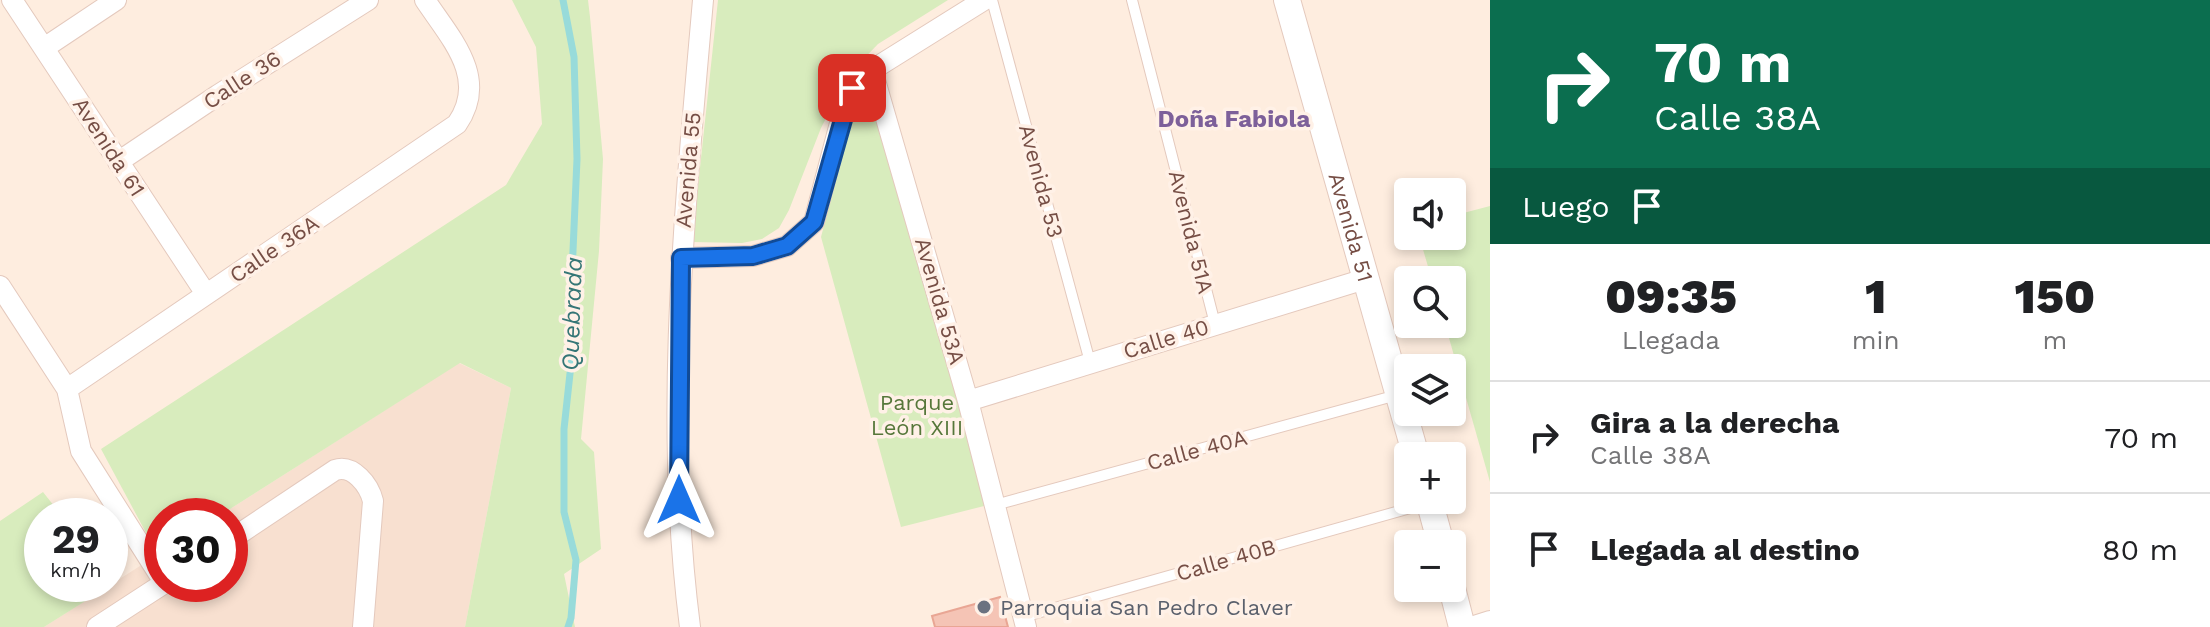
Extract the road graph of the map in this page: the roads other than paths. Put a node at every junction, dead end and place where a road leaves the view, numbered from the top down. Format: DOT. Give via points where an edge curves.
graph roads {
  1 [pos="12,0"];
  2 [pos="116,0"];
  3 [pos="368,0"];
  4 [pos="425,0"];
  5 [pos="703,0"];
  6 [pos="984,0"];
  7 [pos="992,0"];
  8 [pos="1132,0"];
  9 [pos="1287,0"];
  10 [pos="44,48"];
  11 [pos="872,70"];
  12 [pos="118,162"];
  13 [pos="681,258"];
  14 [pos="1365,279"];
  15 [pos="0,286"];
  16 [pos="206,294"];
  17 [pos="1215,324"];
  18 [pos="1090,362"];
  19 [pos="1394,378"];
  20 [pos="67,389"];
  21 [pos="1394,396"];
  22 [pos="968,401"];
  23 [pos="995,505"];
  24 [pos="1394,512"];
  25 [pos="248,528"];
  26 [pos="144,552"];
  27 [pos="144,594"];
  28 [pos="1456,602"];
  29 [pos="1490,621"];
  30 [pos="1024,622"];
  31 [pos="97,627"];
  32 [pos="363,627"];
  33 [pos="690,627"];
  34 [pos="1462,627"];
  35 [pos="1471,627"];
  1 -- 10 [label="street, Avenida 61"];
  2 -- 10 [label="street"];
  3 -- 12 [label="street, Calle 36"];
  4 -- 16 [label="street, Calle 36A" via="469,78 470,99 457,124"];
  5 -- 13 [label="street, Avenida 55"];
  6 -- 11 [label="street"];
  7 -- 18 [label="lane, Avenida 53"];
  8 -- 17 [label="lane, Avenida 51A"];
  9 -- 14 [label="street, Avenida 51"];
  10 -- 12 [label="street, Avenida 61"];
  11 -- 13 [label="street" via="852,88 814,222 787,246 753,256"];
  11 -- 22 [label="street, Avenida 53A"];
  12 -- 16 [label="street, Avenida 61"];
  13 -- 33 [label="street, Avenida 55" via="680,531"];
  14 -- 17 [label="street, Calle 40"];
  14 -- 19 [label="street, Avenida 51"];
  15 -- 20 [label="street"];
  16 -- 20 [label="street, Calle 36A"];
  17 -- 18 [label="street, Calle 40"];
  18 -- 22 [label="street, Calle 40"];
  20 -- 26 [label="street" via="81,451"];
  21 -- 23 [label="lane, Calle 40A"];
  22 -- 23 [label="street, Avenida 53A"];
  23 -- 30 [label="street, Avenida 53A"];
  24 -- 30 [label="lane, Calle 40B"];
  25 -- 32 [label="street" via="335,470 347,469 365,484 373,501"];
  27 -- 31 [label="street"];
  28 -- 34 [label="street"];
  29 -- 35 [label="street"];
}
